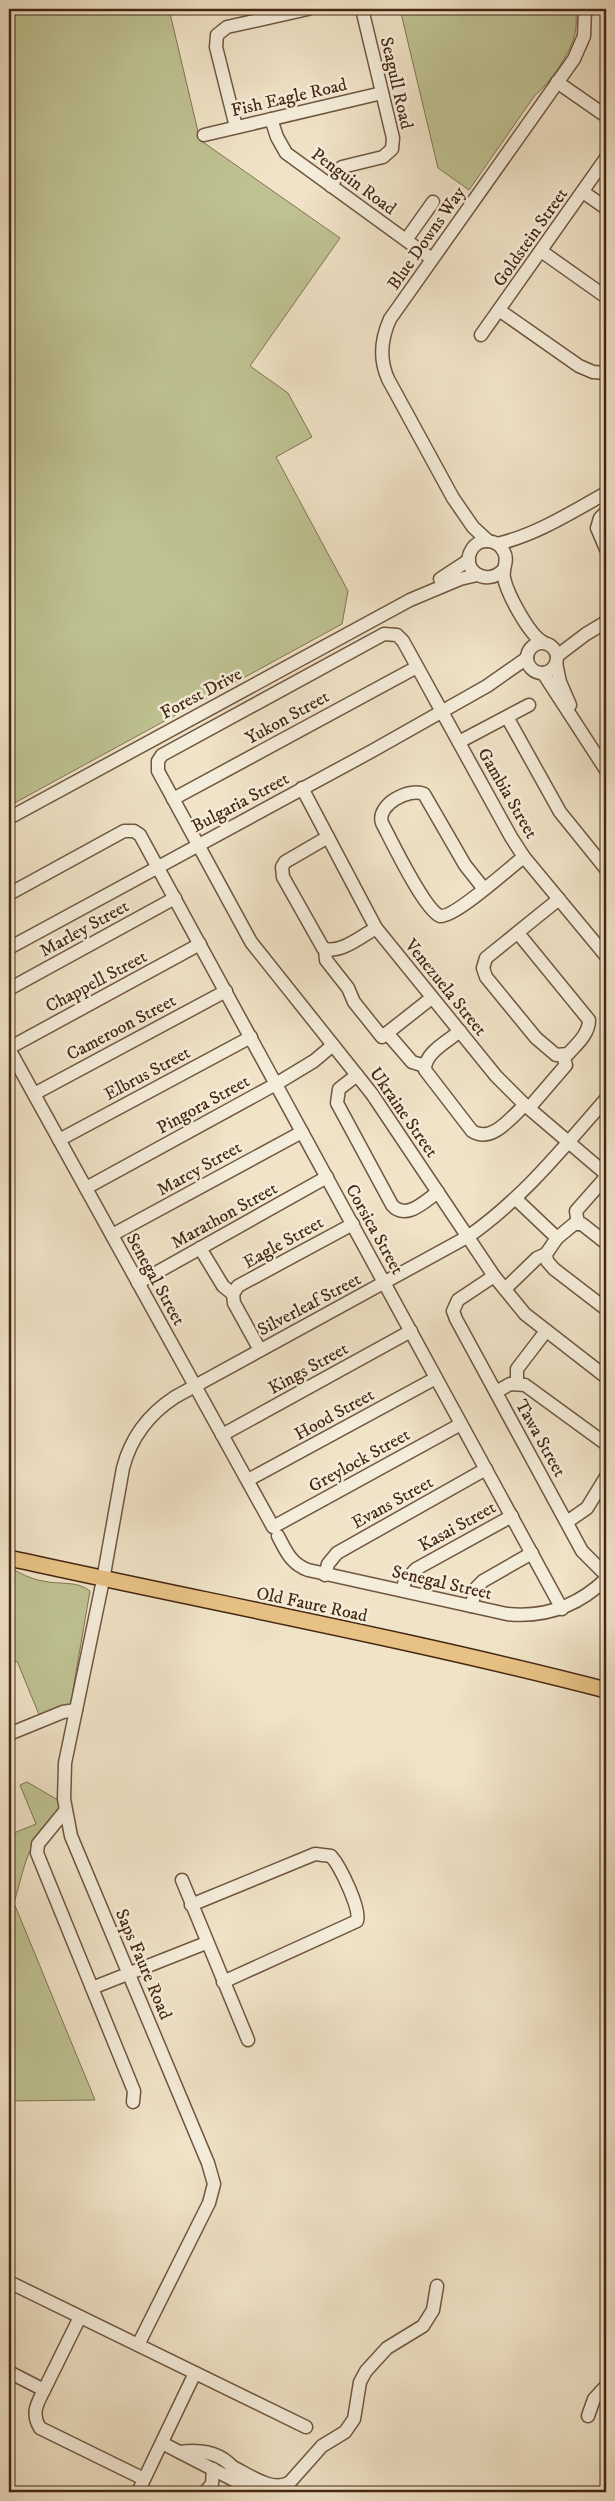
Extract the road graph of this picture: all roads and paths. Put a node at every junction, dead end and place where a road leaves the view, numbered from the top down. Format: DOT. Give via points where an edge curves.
graph roads {
  1 [pos="308,9"];
  2 [pos="362,9"];
  3 [pos="586,9"];
  4 [pos="557,82"];
  5 [pos="382,93"];
  6 [pos="606,116"];
  7 [pos="271,119"];
  8 [pos="236,128"];
  9 [pos="204,135"];
  10 [pos="606,158"];
  11 [pos="331,186"];
  12 [pos="583,192"];
  13 [pos="433,202"];
  14 [pos="606,208"];
  15 [pos="406,240"];
  16 [pos="541,251"];
  17 [pos="432,259"];
  18 [pos="606,297"];
  19 [pos="499,310"];
  20 [pos="481,335"];
  21 [pos="606,373"];
  22 [pos="606,493"];
  23 [pos="453,498"];
  24 [pos="606,512"];
  25 [pos="557,520"];
  26 [pos="492,542"];
  27 [pos="606,549"];
  28 [pos="470,557"];
  29 [pos="504,565"];
  30 [pos="480,576"];
  31 [pos="410,600"];
  32 [pos="606,622"];
  33 [pos="586,634"];
  34 [pos="396,635"];
  35 [pos="545,643"];
  36 [pos="527,655"];
  37 [pos="557,660"];
  38 [pos="417,666"];
  39 [pos="539,672"];
  40 [pos="487,686"];
  41 [pos="529,705"];
  42 [pos="442,711"];
  43 [pos="507,717"];
  44 [pos="572,717"];
  45 [pos="458,742"];
  46 [pos="606,770"];
  47 [pos="302,788"];
  48 [pos="174,799"];
  49 [pos="9,818"];
  50 [pos="328,837"];
  51 [pos="198,844"];
  52 [pos="524,857"];
  53 [pos="158,866"];
  54 [pos="606,869"];
  55 [pos="484,889"];
  56 [pos="9,894"];
  57 [pos="175,898"];
  58 [pos="559,899"];
  59 [pos="376,928"];
  60 [pos="518,934"];
  61 [pos="200,944"];
  62 [pos="10,945"];
  63 [pos="325,949"];
  64 [pos="606,956"];
  65 [pos="9,989"];
  66 [pos="226,991"];
  67 [pos="429,1000"];
  68 [pos="460,1031"];
  69 [pos="387,1033"];
  70 [pos="251,1037"];
  71 [pos="333,1044"];
  72 [pos="9,1048"];
  73 [pos="563,1056"];
  74 [pos="425,1066"];
  75 [pos="357,1075"];
  76 [pos="276,1084"];
  77 [pos="34,1094"];
  78 [pos="606,1099"];
  79 [pos="527,1106"];
  80 [pos="302,1132"];
  81 [pos="59,1140"];
  82 [pos="570,1141"];
  83 [pos="606,1174"];
  84 [pos="327,1177"];
  85 [pos="606,1177"];
  86 [pos="86,1188"];
  87 [pos="438,1192"];
  88 [pos="516,1199"];
  89 [pos="352,1224"];
  90 [pos="578,1224"];
  91 [pos="112,1235"];
  92 [pos="469,1236"];
  93 [pos="557,1238"];
  94 [pos="606,1242"];
  95 [pos="200,1248"];
  96 [pos="546,1254"];
  97 [pos="494,1276"];
  98 [pos="138,1283"];
  99 [pos="384,1283"];
  100 [pos="505,1290"];
  101 [pos="233,1294"];
  102 [pos="606,1309"];
  103 [pos="411,1331"];
  104 [pos="546,1331"];
  105 [pos="260,1350"];
  106 [pos="606,1377"];
  107 [pos="436,1378"];
  108 [pos="517,1383"];
  109 [pos="195,1386"];
  110 [pos="496,1392"];
  111 [pos="462,1424"];
  112 [pos="222,1435"];
  113 [pos="606,1444"];
  114 [pos="486,1469"];
  115 [pos="606,1477"];
  116 [pos="248,1480"];
  117 [pos="512,1516"];
  118 [pos="567,1522"];
  119 [pos="275,1531"];
  120 [pos="532,1553"];
  121 [pos="9,1558"];
  122 [pos="324,1575"];
  123 [pos="606,1577"];
  124 [pos="103,1580"];
  125 [pos="402,1590"];
  126 [pos="471,1606"];
  127 [pos="562,1609"];
  128 [pos="606,1690"];
  129 [pos="76,1710"];
  130 [pos="9,1734"];
  131 [pos="65,1811"];
  132 [pos="182,1880"];
  133 [pos="191,1905"];
  134 [pos="206,1943"];
  135 [pos="129,1972"];
  136 [pos="223,1982"];
  137 [pos="92,1988"];
  138 [pos="248,2040"];
  139 [pos="134,2102"];
  140 [pos="9,2282"];
  141 [pos="437,2286"];
  142 [pos="80,2317"];
  143 [pos="138,2345"];
  144 [pos="9,2372"];
  145 [pos="196,2373"];
  146 [pos="606,2386"];
  147 [pos="44,2390"];
  148 [pos="588,2416"];
  149 [pos="306,2427"];
  150 [pos="162,2443"];
  151 [pos="180,2452"];
  152 [pos="233,2467"];
  153 [pos="213,2469"];
  154 [pos="144,2479"];
  155 [pos="210,2489"];
  156 [pos="252,2490"];
  157 [pos="138,2492"];
  1 -- 8 [label="street" via="227,27 217,35 216,47"];
  2 -- 5 [label="street, Seagull Road"];
  3 -- 4 [label="street, Blue Downs Way" via="580,48"];
  4 -- 6 [label="street"];
  4 -- 17 [label="street, Blue Downs Way"];
  5 -- 7 [label="street, Fish Eagle Road"];
  5 -- 11 [label="street, Seagull Road" via="392,149 383,156 342,167"];
  7 -- 8 [label="street, Fish Eagle Road"];
  7 -- 11 [label="street, Penguin Road" via="286,152"];
  8 -- 9 [label="street, Fish Eagle Road"];
  10 -- 12 [label="street, Goldstein Street"];
  11 -- 15 [label="street, Penguin Road"];
  12 -- 14 [label="street"];
  12 -- 16 [label="street, Goldstein Street"];
  13 -- 15 [label="street"];
  15 -- 17 [label="street, Penguin Road"];
  16 -- 18 [label="street"];
  16 -- 19 [label="street, Goldstein Street"];
  17 -- 23 [label="street, Blue Downs Way" via="390,319 382,353 388,379"];
  19 -- 20 [label="street, Goldstein Street"];
  19 -- 21 [label="street" via="579,366"];
  22 -- 25 [label="street"];
  23 -- 26 [label="street, Blue Downs Way" via="473,527"];
  23 -- 28 [label="street, Blue Downs Way" via="467,531"];
  24 -- 27 [label="street" via="597,528"];
  25 -- 26 [label="street"];
  25 -- 29 [label="street" via="518,546"];
  26 -- 28 [label="street" via="475,546"];
  26 -- 29 [label="street" via="504,550"];
  28 -- 30 [label="street" via="470,566"];
  28 -- 31 [label="street, Forest Drive" via="455,571 425,587"];
  29 -- 30 [label="street" via="494,577"];
  29 -- 35 [label="street" via="508,590 537,640"];
  30 -- 31 [label="street, Forest Drive" via="460,578"];
  30 -- 36 [label="street" via="499,590 522,632"];
  31 -- 49 [label="street, Forest Drive"];
  32 -- 33 [label="street"];
  33 -- 35 [label="street"];
  33 -- 37 [label="street"];
  34 -- 38 [label="street, Gambia Street"];
  34 -- 48 [label="street, Ukraine Street" via="384,634 162,755 157,768"];
  35 -- 36 [label="street" via="534,644"];
  35 -- 37 [label="street" via="555,649"];
  36 -- 39 [label="street" via="529,666"];
  36 -- 40 [label="street, Bulgaria Street"];
  37 -- 39 [label="street" via="551,670"];
  37 -- 44 [label="street"];
  38 -- 42 [label="street, Gambia Street"];
  38 -- 48 [label="street, Yukon Street"];
  39 -- 40 [label="street, Bulgaria Street"];
  39 -- 44 [label="street"];
  40 -- 42 [label="street, Bulgaria Street"];
  41 -- 43 [label="street"];
  42 -- 45 [label="street, Gambia Street"];
  42 -- 47 [label="street, Bulgaria Street"];
  43 -- 45 [label="street"];
  43 -- 54 [label="street" via="560,812"];
  44 -- 46 [label="street"];
  45 -- 52 [label="street, Gambia Street"];
  47 -- 50 [label="street, Venezuela Street"];
  47 -- 51 [label="street, Bulgaria Street"];
  48 -- 51 [label="street, Ukraine Street"];
  50 -- 59 [label="street, Venezuela Street"];
  50 -- 63 [label="street" via="285,862 281,872"];
  51 -- 53 [label="street, Bulgaria Street"];
  51 -- 71 [label="street, Ukraine Street" via="251,942"];
  52 -- 55 [label="street"];
  52 -- 58 [label="street, Gambia Street"];
  53 -- 56 [label="street, Corsica Street" via="140,835 127,830"];
  53 -- 57 [label="street, Corsica Street"];
  53 -- 62 [label="street, Bulgaria Street"];
  55 -- 55 [label="street" via="450,916 435,914 382,823 383,808 412,792 424,794 464,865"];
  57 -- 61 [label="street, Corsica Street"];
  57 -- 65 [label="street, Marley Street"];
  58 -- 60 [label="street"];
  58 -- 64 [label="street, Gambia Street"];
  59 -- 63 [label="street" via="338,948"];
  59 -- 68 [label="street, Venezuela Street"];
  60 -- 73 [label="street" via="589,1020 584,1035"];
  60 -- 73 [label="street" via="486,958 484,973 536,1038 547,1049"];
  61 -- 66 [label="street, Corsica Street"];
  61 -- 72 [label="street, Chappell Street"];
  63 -- 69 [label="street" via="326,960 348,988 354,1002 382,1037"];
  66 -- 70 [label="street, Corsica Street"];
  66 -- 77 [label="street, Cameroon Street"];
  67 -- 69 [label="street"];
  68 -- 74 [label="street" via="429,1056"];
  68 -- 79 [label="street, Venezuela Street" via="496,1076"];
  69 -- 74 [label="street" via="412,1062"];
  70 -- 76 [label="street, Corsica Street"];
  70 -- 81 [label="street, Elbrus Street"];
  71 -- 75 [label="street, Ukraine Street"];
  71 -- 76 [label="street, Pingora Street" via="314,1061"];
  72 -- 77 [label="street, Senegal Street"];
  73 -- 79 [label="street" via="566,1065"];
  74 -- 79 [label="street" via="427,1075 475,1134 495,1132"];
  75 -- 87 [label="street, Ukraine Street"];
  75 -- 87 [label="street" via="341,1086 336,1095 337,1103 392,1204 400,1211 408,1211"];
  76 -- 80 [label="street, Corsica Street"];
  76 -- 86 [label="street, Pingora Street"];
  77 -- 81 [label="street, Senegal Street"];
  78 -- 82 [label="street, Silverleaf Street"];
  79 -- 82 [label="street, Venezuela Street"];
  80 -- 84 [label="street, Corsica Street"];
  80 -- 91 [label="street, Marcy Street"];
  81 -- 86 [label="street, Senegal Street"];
  82 -- 83 [label="street, Venezuela Street"];
  82 -- 88 [label="street, Silverleaf Street"];
  84 -- 89 [label="street, Corsica Street"];
  84 -- 95 [label="street, Marathon Street"];
  85 -- 90 [label="street" via="576,1211"];
  86 -- 91 [label="street, Senegal Street"];
  87 -- 92 [label="street, Ukraine Street"];
  88 -- 92 [label="street, Silverleaf Street"];
  88 -- 93 [label="street"];
  89 -- 99 [label="street, Corsica Street"];
  89 -- 101 [label="street, Eagle Street" via="238,1286"];
  90 -- 93 [label="street" via="567,1227"];
  90 -- 94 [label="street"];
  91 -- 98 [label="street, Senegal Street"];
  92 -- 97 [label="street, Ukraine Street"];
  92 -- 99 [label="street, Silverleaf Street"];
  93 -- 96 [label="street"];
  95 -- 98 [label="street, Marathon Street"];
  95 -- 101 [label="street" via="219,1282"];
  96 -- 100 [label="street" via="537,1258"];
  96 -- 102 [label="street" via="554,1269"];
  97 -- 100 [label="street, Ukraine Street"];
  97 -- 110 [label="street, Tawa Street" via="458,1300 453,1311"];
  98 -- 109 [label="street, Senegal Street"];
  99 -- 103 [label="street, Corsica Street"];
  99 -- 105 [label="street, Silverleaf Street"];
  100 -- 104 [label="street, Ukraine Street" via="525,1314"];
  101 -- 105 [label="street" via="234,1303"];
  103 -- 107 [label="street, Corsica Street"];
  103 -- 112 [label="street, Kings Street"];
  104 -- 106 [label="street, Ukraine Street"];
  104 -- 108 [label="street" via="517,1369"];
  105 -- 109 [label="street, Silverleaf Street"];
  107 -- 111 [label="street, Corsica Street"];
  107 -- 116 [label="street, Hood Street"];
  108 -- 110 [label="street"];
  108 -- 113 [label="street" via="532,1388"];
  109 -- 112 [label="street, Senegal Street"];
  109 -- 124 [label="street, Silverleaf Street" via="159,1408 132,1442 123,1468"];
  110 -- 118 [label="street, Tawa Street"];
  111 -- 114 [label="street, Corsica Street"];
  111 -- 119 [label="street, Greylock Street"];
  112 -- 116 [label="street, Senegal Street"];
  114 -- 117 [label="street, Corsica Street"];
  114 -- 122 [label="street, Evans Street" via="337,1554"];
  115 -- 118 [label="street" via="586,1508"];
  116 -- 119 [label="street, Senegal Street"];
  117 -- 120 [label="street, Corsica Street"];
  117 -- 125 [label="street, Kasai Street" via="416,1569"];
  118 -- 123 [label="street, Tawa Street" via="582,1551"];
  119 -- 122 [label="street, Senegal Street" via="290,1560"];
  120 -- 126 [label="street" via="483,1580 477,1587"];
  120 -- 127 [label="street, Corsica Street"];
  121 -- 124 [label="main road, Old Faure Road"];
  122 -- 125 [label="street, Senegal Street"];
  123 -- 127 [label="street, Senegal Street" via="588,1594"];
  124 -- 128 [label="main road, Old Faure Road" via="344,1629"];
  124 -- 129 [label="street, Saps Faure Road"];
  125 -- 126 [label="street, Senegal Street"];
  126 -- 127 [label="street, Senegal Street" via="518,1615"];
  129 -- 130 [label="street" via="63,1712"];
  129 -- 131 [label="street, Saps Faure Road" via="65,1763"];
  131 -- 135 [label="street, Saps Faure Road" via="71,1836"];
  131 -- 137 [label="street" via="38,1844 37,1853"];
  132 -- 133 [label="street"];
  133 -- 134 [label="street"];
  133 -- 136 [label="street" via="315,1854 331,1856 341,1870 357,1911 357,1921"];
  134 -- 135 [label="street"];
  134 -- 136 [label="street"];
  135 -- 137 [label="street"];
  135 -- 143 [label="street, Saps Faure Road" via="214,2184 209,2203"];
  136 -- 138 [label="street"];
  137 -- 139 [label="street" via="134,2090"];
  140 -- 142 [label="street"];
  141 -- 152 [label="street" via="433,2310 423,2326 387,2348 366,2371 360,2382 354,2419 345,2432 322,2446 290,2482 274,2486"];
  142 -- 143 [label="street"];
  142 -- 147 [label="street"];
  143 -- 145 [label="street"];
  144 -- 147 [label="street"];
  145 -- 149 [label="street"];
  145 -- 150 [label="street"];
  146 -- 148 [label="street" via="594,2399"];
  147 -- 154 [label="street" via="35,2408 35,2419 40,2428"];
  150 -- 151 [label="street"];
  150 -- 154 [label="street"];
  151 -- 152 [label="street" via="193,2450 218,2455"];
  151 -- 153 [label="street"];
  152 -- 156 [label="street"];
  153 -- 155 [label="street"];
  153 -- 156 [label="street"];
  154 -- 157 [label="street"];
}
